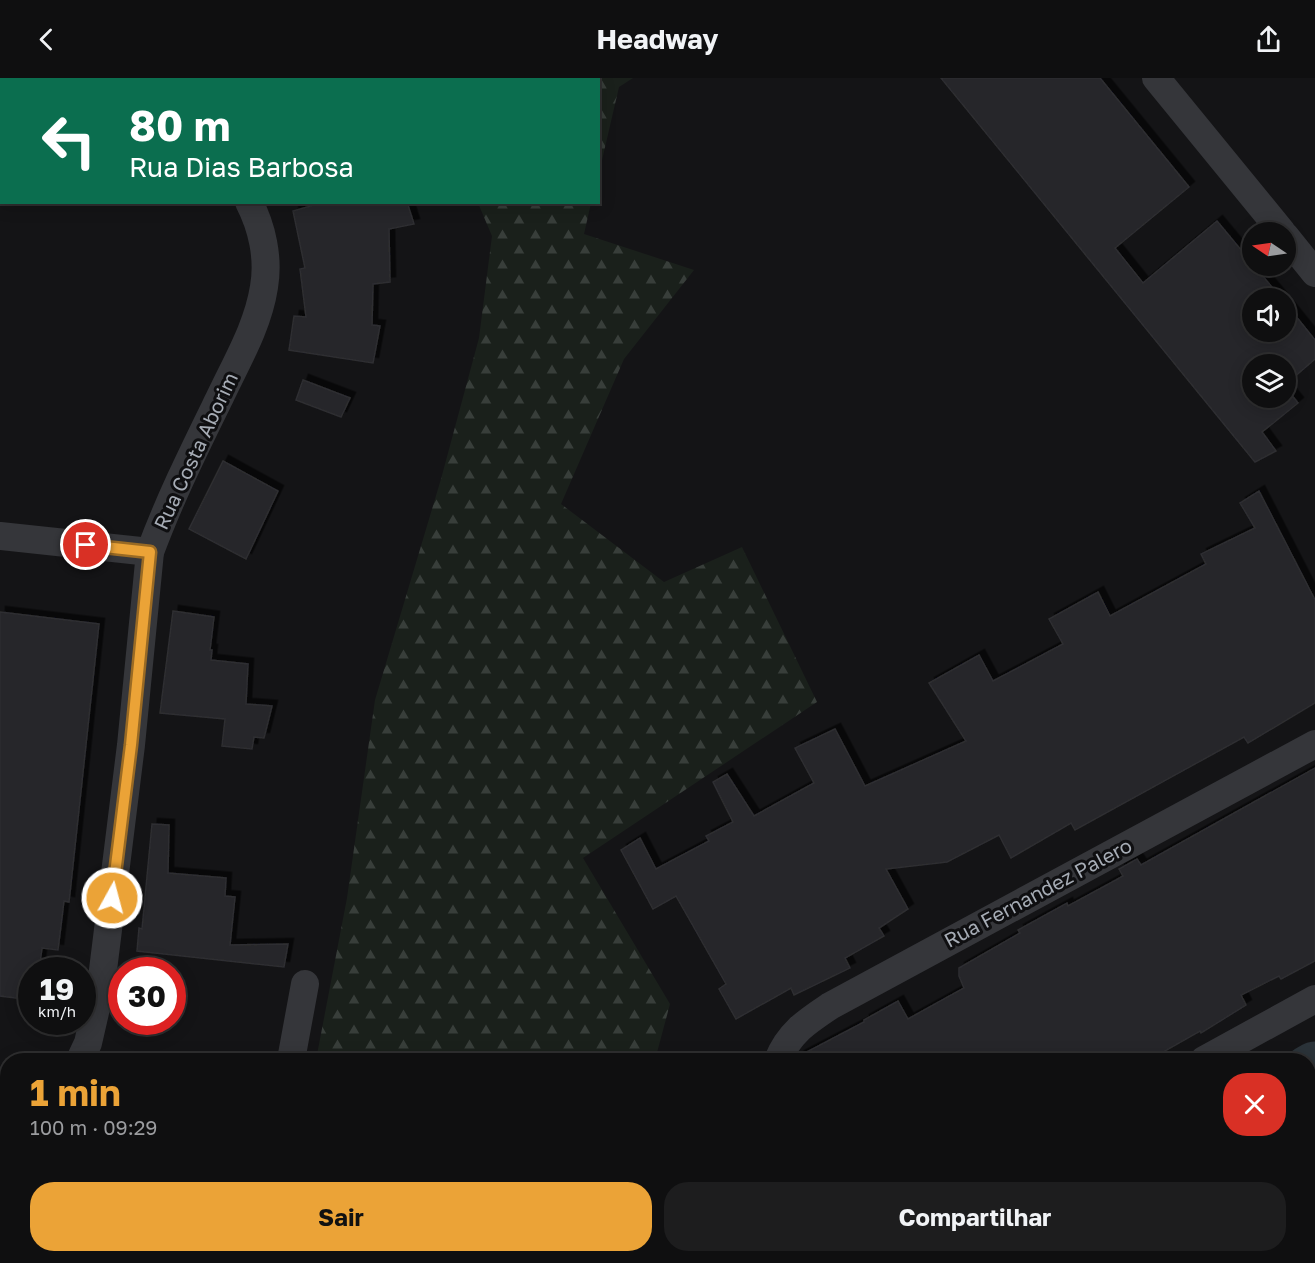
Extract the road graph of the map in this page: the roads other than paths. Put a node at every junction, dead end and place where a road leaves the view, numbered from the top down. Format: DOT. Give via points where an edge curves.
graph roads {
  1 [pos="1156,78"];
  2 [pos="250,204"];
  3 [pos="1274,222"];
  4 [pos="1296,249"];
  5 [pos="1315,273"];
  6 [pos="0,536"];
  7 [pos="150,552"];
  8 [pos="1315,744"];
  9 [pos="305,984"];
  10 [pos="1315,999"];
  11 [pos="83,1053"];
  12 [pos="292,1053"];
  13 [pos="781,1053"];
  14 [pos="1217,1053"];
  1 -- 3 [label="street"];
  2 -- 7 [label="street, Rua Costa Aborim" via="266,254 265,286 254,327"];
  4 -- 5 [label="street"];
  6 -- 7 [label="street"];
  7 -- 11 [label="street, Rua Costa Aborim" via="101,986"];
  8 -- 13 [label="street, Rua Fernandez Palero" via="830,1006 801,1026"];
  9 -- 12 [label="street"];
  10 -- 14 [label="street"];
}
